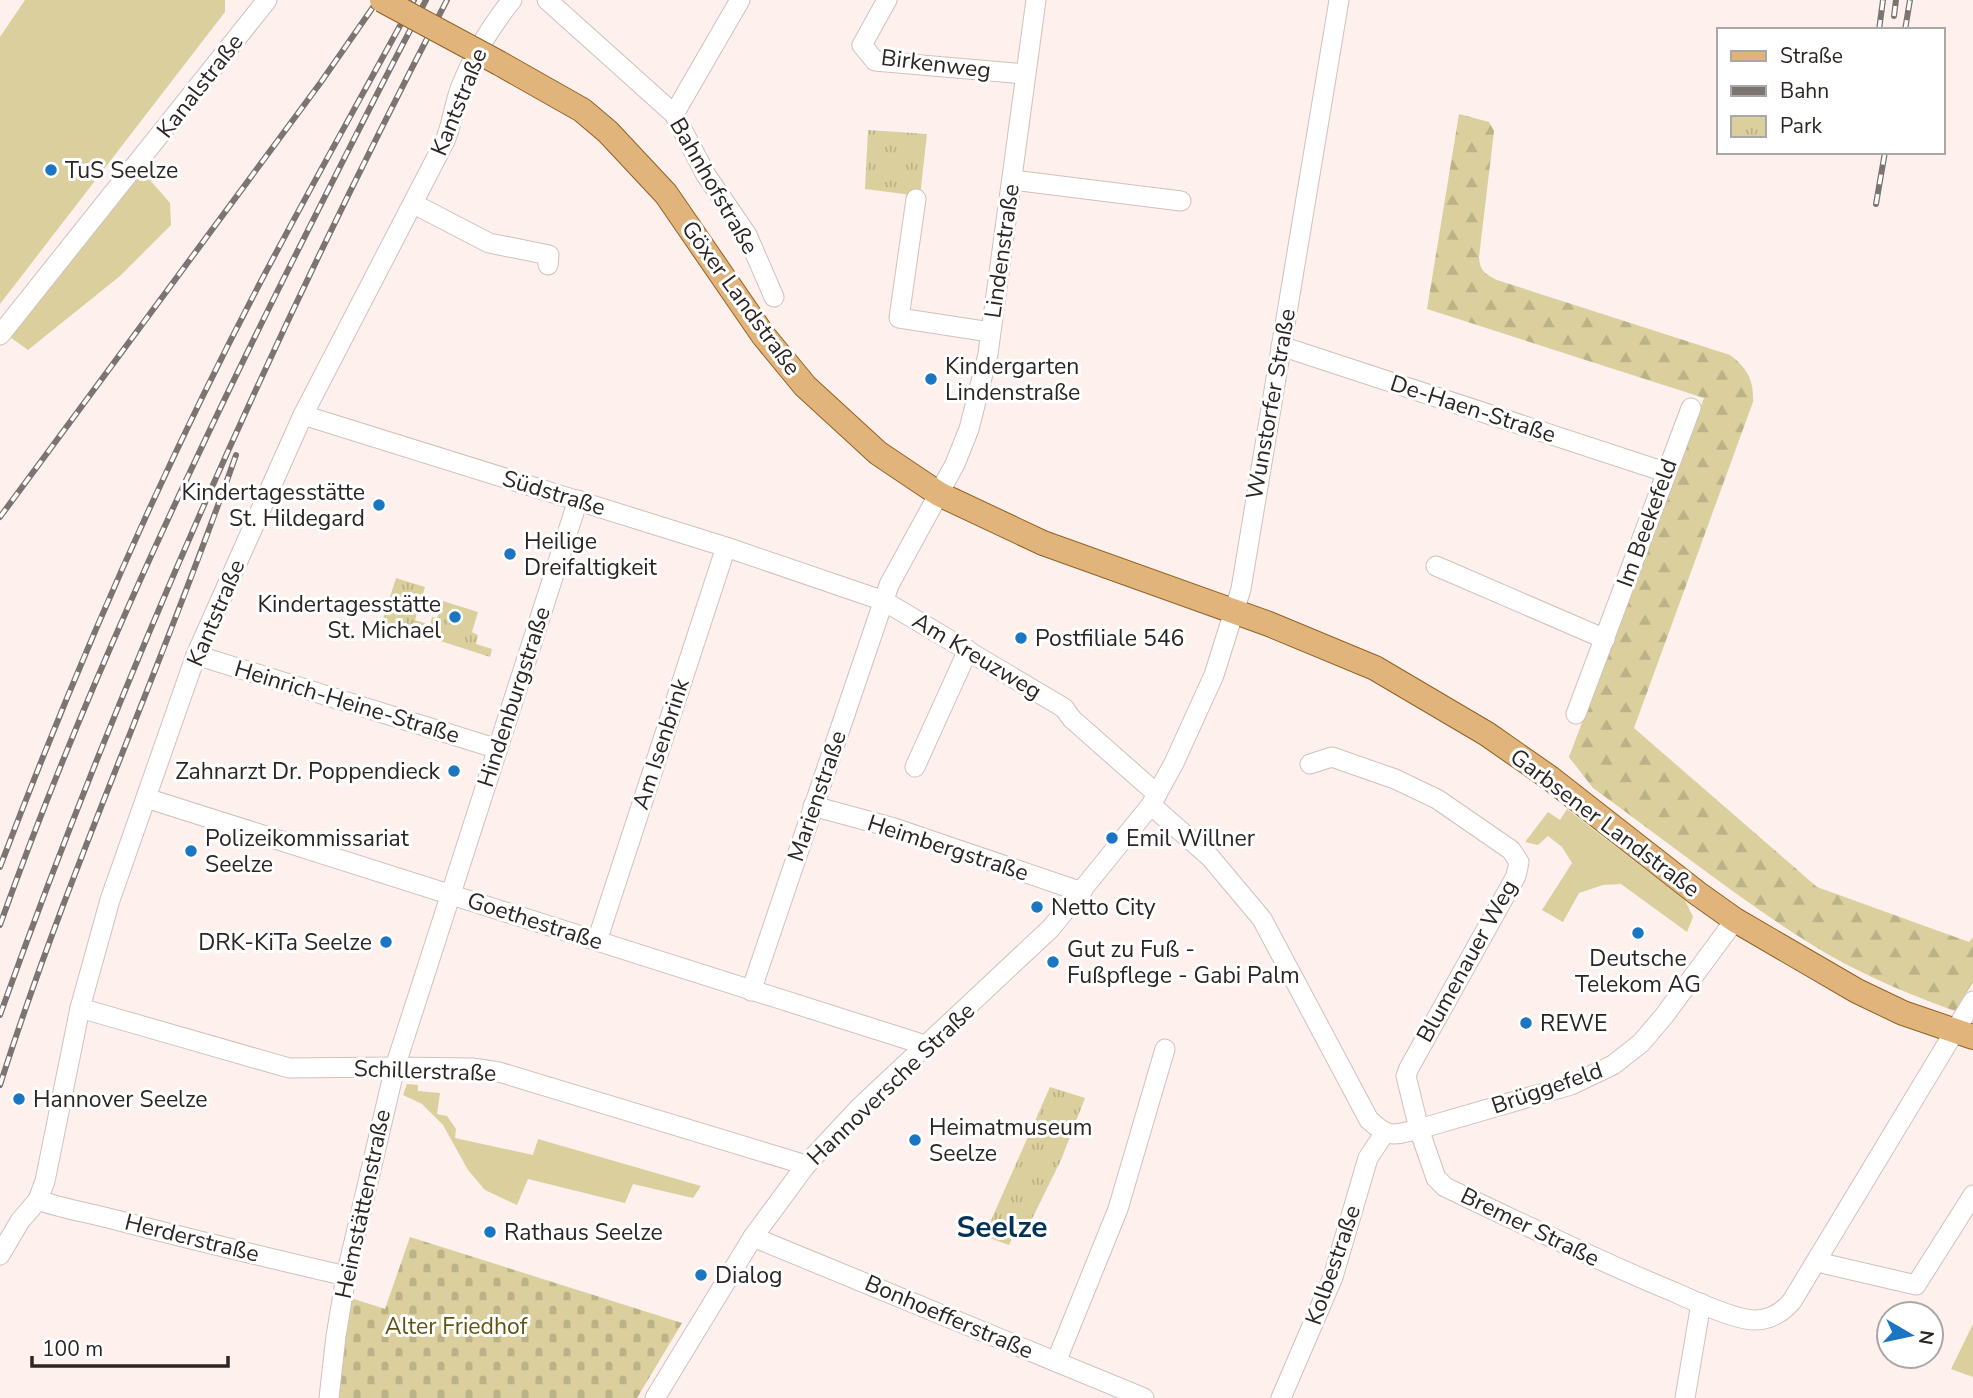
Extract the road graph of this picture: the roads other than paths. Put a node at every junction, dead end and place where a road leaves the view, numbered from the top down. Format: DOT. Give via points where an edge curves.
graph roads {
  1 [pos="267,0"];
  2 [pos="382,0"];
  3 [pos="512,0"];
  4 [pos="547,0"];
  5 [pos="740,0"];
  6 [pos="887,0"];
  7 [pos="1036,0"];
  8 [pos="1339,0"];
  9 [pos="1025,74"];
  10 [pos="674,114"];
  11 [pos="1013,180"];
  12 [pos="916,199"];
  13 [pos="1181,201"];
  14 [pos="414,204"];
  15 [pos="548,265"];
  16 [pos="774,298"];
  17 [pos="990,332"];
  18 [pos="0,335"];
  19 [pos="1281,345"];
  20 [pos="1691,408"];
  21 [pos="303,415"];
  22 [pos="1665,472"];
  23 [pos="939,494"];
  24 [pos="578,500"];
  25 [pos="726,547"];
  26 [pos="1436,566"];
  27 [pos="884,601"];
  28 [pos="1235,612"];
  29 [pos="1605,639"];
  30 [pos="968,650"];
  31 [pos="196,655"];
  32 [pos="1576,714"];
  33 [pos="498,749"];
  34 [pos="1310,764"];
  35 [pos="915,767"];
  36 [pos="146,798"];
  37 [pos="1154,800"];
  38 [pos="813,806"];
  39 [pos="1082,892"];
  40 [pos="451,894"];
  41 [pos="1735,920"];
  42 [pos="597,941"];
  43 [pos="751,990"];
  44 [pos="1973,1001"];
  45 [pos="80,1008"];
  46 [pos="1964,1034"];
  47 [pos="925,1045"];
  48 [pos="1165,1049"];
  49 [pos="395,1066"];
  50 [pos="1419,1129"];
  51 [pos="1384,1133"];
  52 [pos="806,1166"];
  53 [pos="1973,1195"];
  54 [pos="38,1200"];
  55 [pos="753,1237"];
  56 [pos="0,1255"];
  57 [pos="1816,1262"];
  58 [pos="346,1276"];
  59 [pos="1701,1303"];
  60 [pos="1056,1362"];
  61 [pos="329,1398"];
  62 [pos="655,1398"];
  63 [pos="1144,1398"];
  64 [pos="1281,1398"];
  65 [pos="1685,1398"];
  1 -- 18 [label="street, Kanalstraße"];
  2 -- 23 [label="main road, Göxer Landstraße, bridge" via="582,110 608,132 666,194 762,335 805,386 878,453"];
  3 -- 14 [label="street, Kantstraße" via="498,17 461,88 451,128"];
  4 -- 10 [label="street, Bahnhofstraße"];
  5 -- 10 [label="street"];
  6 -- 9 [label="street, Birkenweg" via="862,45 875,61"];
  7 -- 9 [label="street, Lindenstraße"];
  8 -- 19 [label="street, Wunstorfer Straße"];
  9 -- 11 [label="street, Lindenstraße"];
  10 -- 16 [label="street, Bahnhofstraße" via="706,175 747,235"];
  11 -- 13 [label="street"];
  11 -- 17 [label="street, Lindenstraße"];
  12 -- 17 [label="street" via="899,318"];
  14 -- 15 [label="street" via="489,243 549,256"];
  14 -- 21 [label="street, Kantstraße"];
  17 -- 23 [label="street, Lindenstraße" via="969,429"];
  19 -- 22 [label="street, De-Haen-Straße"];
  19 -- 28 [label="street, Wunstorfer Straße"];
  20 -- 22 [label="street, Im Beekefeld"];
  21 -- 24 [label="street, Südstraße"];
  21 -- 31 [label="street, Kantstraße"];
  22 -- 29 [label="street, Im Beekefeld"];
  23 -- 27 [label="street"];
  23 -- 28 [label="main road, Göxer Landstraße" via="1042,543"];
  24 -- 25 [label="street, Südstraße"];
  24 -- 33 [label="street, Hindenburgstraße"];
  25 -- 27 [label="street, Südstraße"];
  25 -- 42 [label="street, Am Isenbrink"];
  26 -- 29 [label="street"];
  27 -- 30 [label="street, Am Kreuzweg"];
  27 -- 38 [label="street, Marienstraße"];
  28 -- 37 [label="street, Wunstorfer Straße" via="1214,675"];
  28 -- 41 [label="main road, Garbsener Landstraße" via="1375,668 1466,720 1550,778"];
  29 -- 32 [label="street, Im Beekefeld"];
  30 -- 35 [label="street"];
  30 -- 37 [label="street, Am Kreuzweg" via="1064,708"];
  31 -- 33 [label="street, Heinrich-Heine-Straße"];
  31 -- 36 [label="street, Kantstraße"];
  33 -- 40 [label="street, Hindenburgstraße"];
  34 -- 50 [label="street, Blumenauer Weg" via="1332,757 1395,779 1437,799 1511,850 1519,862 1516,876 1406,1076"];
  36 -- 40 [label="street, Goethestraße"];
  36 -- 45 [label="street, Kantstraße" via="110,900"];
  37 -- 39 [label="street, Hannoversche Straße"];
  37 -- 51 [label="street" via="1210,856 1262,919 1369,1120"];
  38 -- 39 [label="street, Heimbergstraße" via="894,828"];
  38 -- 43 [label="street, Marienstraße"];
  39 -- 47 [label="street, Hannoversche Straße" via="973,1004"];
  40 -- 42 [label="street, Goethestraße"];
  40 -- 49 [label="street, Heimstättenstraße"];
  41 -- 46 [label="main road, Garbsener Landstraße" via="1857,991"];
  41 -- 50 [label="street, Brüggefeld" via="1664,1016 1641,1043 1613,1065 1571,1085"];
  42 -- 43 [label="street, Goethestraße"];
  43 -- 47 [label="street, Goethestraße"];
  44 -- 46 [label="street, Bremer Straße"];
  45 -- 49 [label="street, Schillerstraße" via="289,1068"];
  45 -- 54 [label="street, Kantstraße"];
  46 -- 57 [label="street, Bremer Straße"];
  47 -- 52 [label="street, Hannoversche Straße"];
  48 -- 60 [label="street" via="1118,1209"];
  49 -- 52 [label="street, Schillerstraße" via="499,1072"];
  49 -- 58 [label="street, Heimstättenstraße"];
  50 -- 51 [label="street"];
  50 -- 59 [label="street, Bremer Straße" via="1436,1178 1445,1186 1589,1257"];
  51 -- 64 [label="street, Kolbestraße" via="1368,1158 1333,1277"];
  52 -- 55 [label="street, Hannoversche Straße"];
  53 -- 57 [label="street" via="1916,1285"];
  54 -- 56 [label="street, Kantstraße"];
  54 -- 58 [label="street, Herderstraße"];
  55 -- 60 [label="street, Bonhoefferstraße"];
  55 -- 62 [label="street, Hannoversche Straße"];
  57 -- 59 [label="street, Bremer Straße" via="1786,1309 1769,1318 1748,1319"];
  58 -- 61 [label="street, Heimstättenstraße"];
  59 -- 65 [label="street"];
  60 -- 63 [label="street, Bonhoefferstraße"];
}
